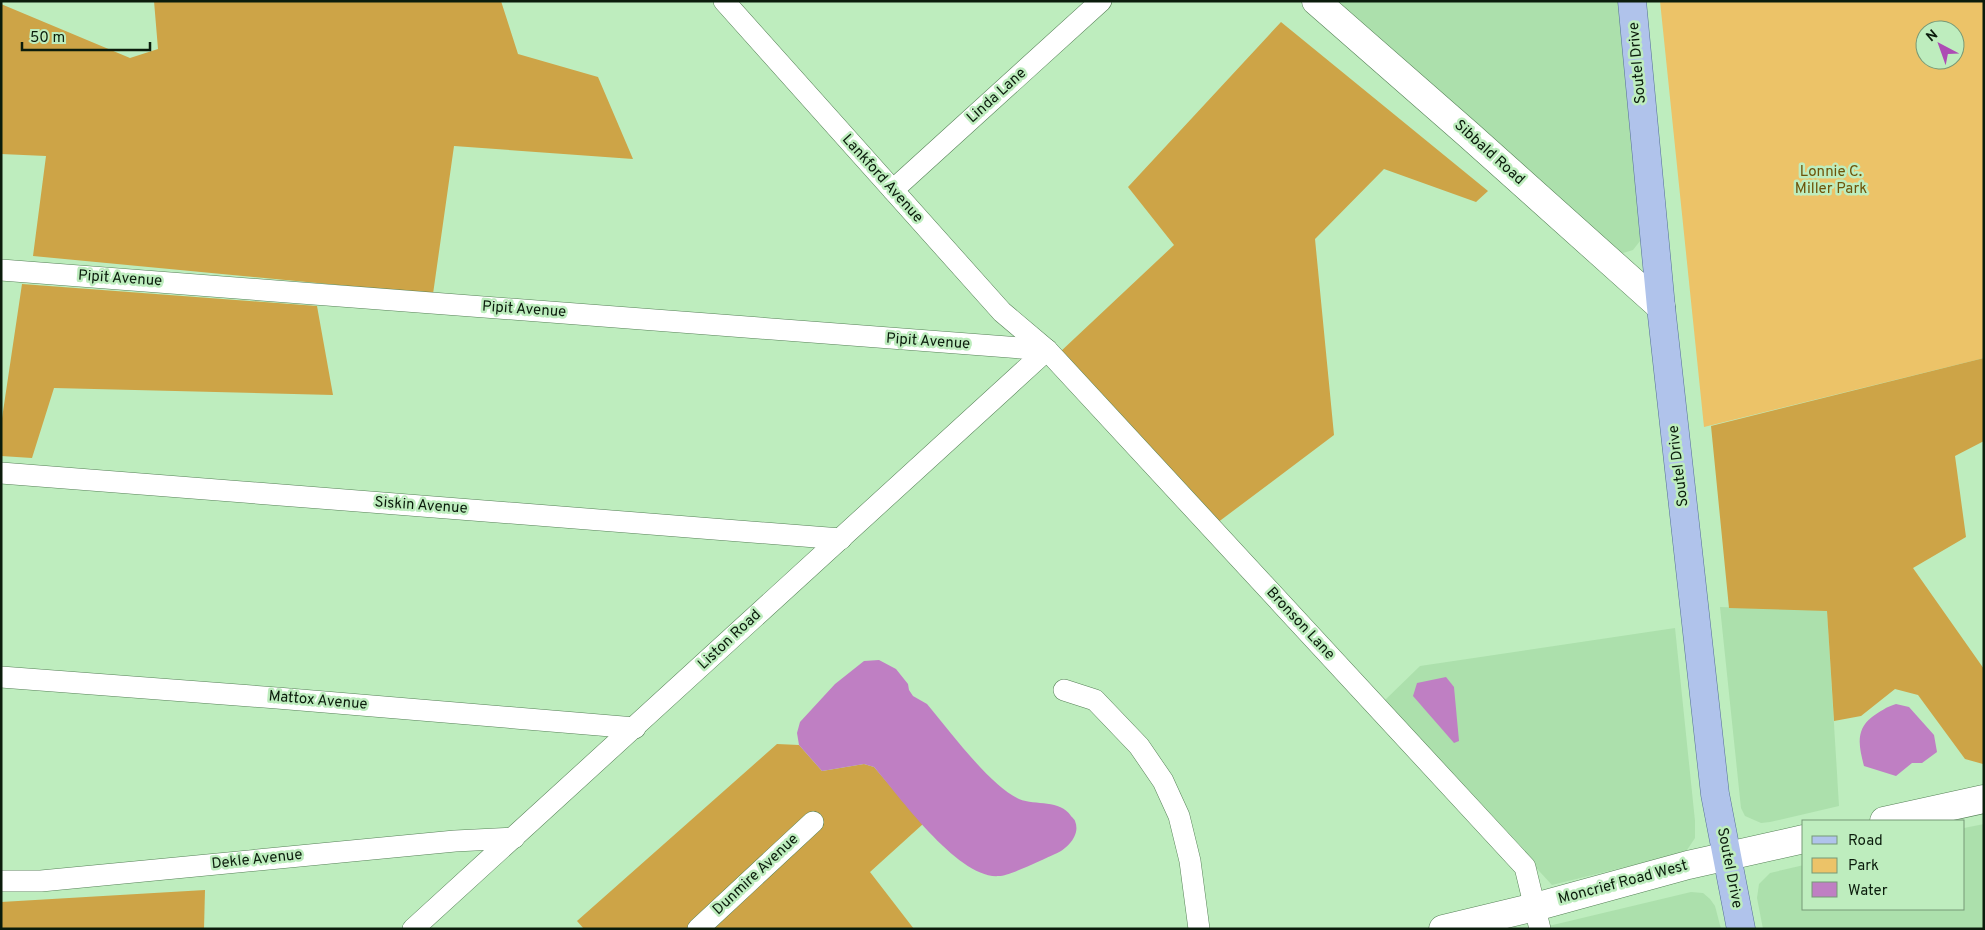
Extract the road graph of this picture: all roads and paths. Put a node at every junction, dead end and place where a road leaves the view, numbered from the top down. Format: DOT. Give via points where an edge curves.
graph roads {
  1 [pos="724,1"];
  2 [pos="1101,1"];
  3 [pos="1316,1"];
  4 [pos="1632,1"];
  5 [pos="893,190"];
  6 [pos="1,270"];
  7 [pos="1660,307"];
  8 [pos="1047,350"];
  9 [pos="1,473"];
  10 [pos="841,539"];
  11 [pos="1,677"];
  12 [pos="1064,690"];
  13 [pos="635,728"];
  14 [pos="1984,799"];
  15 [pos="1889,820"];
  16 [pos="814,822"];
  17 [pos="514,838"];
  18 [pos="1802,839"];
  19 [pos="1726,857"];
  20 [pos="1,881"];
  21 [pos="1537,918"];
  22 [pos="413,929"];
  23 [pos="698,929"];
  24 [pos="1199,929"];
  25 [pos="1443,929"];
  26 [pos="1741,929"];
  1 -- 5 [label="street, Lankford Avenue"];
  2 -- 5 [label="street, Linda Lane"];
  3 -- 7 [label="main road, Sibbald Road"];
  4 -- 7 [label="main road, Soutel Drive"];
  5 -- 8 [label="street, Lankford Avenue" via="1002,312"];
  6 -- 8 [label="street, Pipit Avenue"];
  7 -- 19 [label="main road, Soutel Drive" via="1715,794"];
  8 -- 10 [label="street, Liston Road"];
  8 -- 21 [label="street, Bronson Lane" via="1525,867"];
  9 -- 10 [label="street, Siskin Avenue"];
  10 -- 13 [label="street, Liston Road"];
  11 -- 13 [label="street, Mattox Avenue"];
  12 -- 24 [label="street" via="1095,700 1139,746 1163,781 1179,816 1190,862"];
  13 -- 17 [label="street, Liston Road"];
  14 -- 15 [label="main road"];
  16 -- 23 [label="street, Dunmire Avenue"];
  17 -- 20 [label="street, Dekle Avenue" via="455,840 41,882"];
  17 -- 22 [label="street, Liston Road"];
  18 -- 19 [label="main road, Moncrief Road West"];
  19 -- 21 [label="main road, Moncrief Road West" via="1688,865"];
  19 -- 26 [label="main road, Soutel Drive"];
  21 -- 25 [label="main road, Moncrief Road West"];
}
